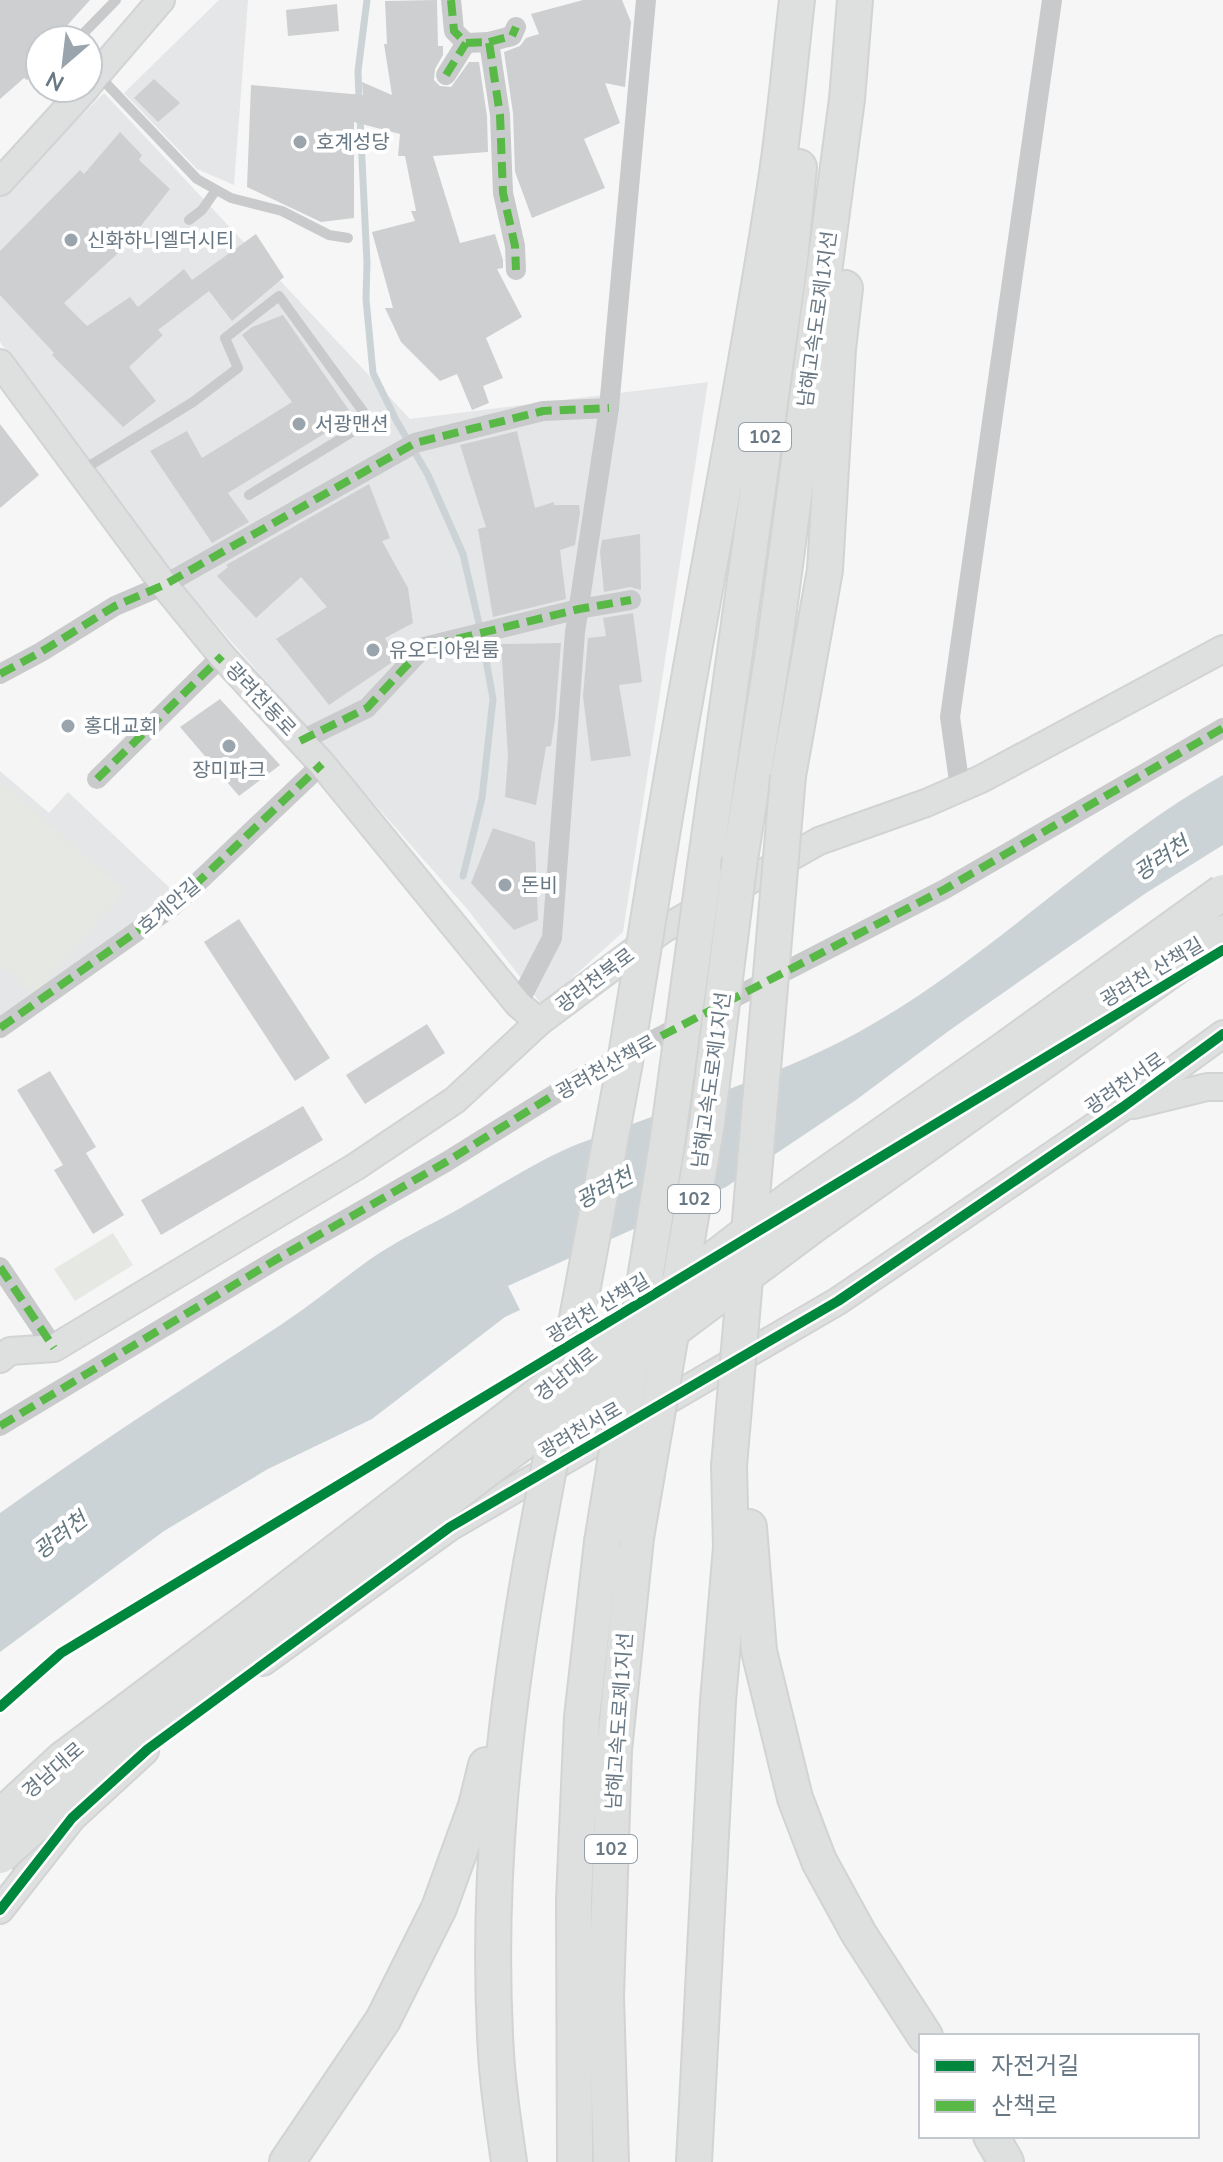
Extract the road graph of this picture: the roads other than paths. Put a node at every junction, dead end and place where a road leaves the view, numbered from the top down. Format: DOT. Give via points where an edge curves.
graph roads {
  1 [pos="116,0"];
  2 [pos="161,0"];
  3 [pos="451,0"];
  4 [pos="646,0"];
  5 [pos="797,0"];
  6 [pos="817,0"];
  7 [pos="855,0"];
  8 [pos="875,0"];
  9 [pos="1052,0"];
  10 [pos="93,24"];
  11 [pos="516,27"];
  12 [pos="489,42"];
  13 [pos="466,43"];
  14 [pos="104,67"];
  15 [pos="446,75"];
  16 [pos="104,96"];
  17 [pos="71,104"];
  18 [pos="0,182"];
  19 [pos="216,190"];
  20 [pos="189,220"];
  21 [pos="348,238"];
  22 [pos="516,270"];
  23 [pos="0,363"];
  24 [pos="609,408"];
  25 [pos="81,471"];
  26 [pos="249,495"];
  27 [pos="164,585"];
  28 [pos="631,600"];
  29 [pos="579,609"];
  30 [pos="1223,649"];
  31 [pos="222,656"];
  32 [pos="0,674"];
  33 [pos="1223,728"];
  34 [pos="300,741"];
  35 [pos="322,764"];
  36 [pos="97,779"];
  37 [pos="960,788"];
  38 [pos="1223,892"];
  39 [pos="1223,933"];
  40 [pos="518,1004"];
  41 [pos="539,1022"];
  42 [pos="0,1028"];
  43 [pos="1223,1034"];
  44 [pos="1223,1087"];
  45 [pos="1123,1107"];
  46 [pos="0,1267"];
  47 [pos="54,1348"];
  48 [pos="0,1359"];
  49 [pos="0,1426"];
  50 [pos="729,1466"];
  51 [pos="514,1660"];
  52 [pos="0,1817"];
  53 [pos="0,1856"];
  54 [pos="0,1910"];
  55 [pos="924,2034"];
  56 [pos="992,2138"];
  57 [pos="287,2162"];
  58 [pos="509,2162"];
  59 [pos="575,2162"];
  60 [pos="611,2162"];
  61 [pos="694,2162"];
  62 [pos="1006,2162"];
  1 -- 10 [label="lane"];
  2 -- 14 [label="street"];
  3 -- 13 [label="street" via="454,31"];
  4 -- 24 [label="street"];
  5 -- 51 [label="highway, bridge" via="776,178 716,536"];
  6 -- 59 [label="highway, 남해고속도로제1지선 / 102, bridge" via="790,260 667,1144 602,1542 582,1717 574,1900"];
  7 -- 60 [label="highway, 남해고속도로제1지선 / 102, bridge" via="847,99 707,1123 636,1538 614,1750 606,1997"];
  8 -- 50 [label="highway, bridge" via="838,349 825,570 788,776"];
  9 -- 37 [label="street" via="950,717"];
  11 -- 12 [label="street" via="512,36"];
  12 -- 13 [label="street"];
  12 -- 22 [label="street"];
  13 -- 15 [label="street"];
  16 -- 19 [label="lane"];
  17 -- 18 [label="street"];
  19 -- 20 [label="lane"];
  19 -- 21 [label="lane"];
  23 -- 25 [label="street, 광려천동로"];
  24 -- 27 [label="street" via="543,411 415,443"];
  24 -- 29 [label="street"];
  25 -- 26 [label="lane" via="238,368 225,338 279,296 370,421"];
  25 -- 27 [label="street, 광려천동로"];
  27 -- 31 [label="street, 광려천동로"];
  27 -- 32 [label="street" via="115,606"];
  28 -- 29 [label="street"];
  29 -- 34 [label="street" via="424,647 367,708"];
  29 -- 40 [label="street" via="552,938"];
  30 -- 37 [label="street, 광려천북로"];
  31 -- 34 [label="street, 광려천동로"];
  31 -- 36 [label="street"];
  33 -- 49 [label="street, 광려천산책로" via="945,889 584,1076"];
  34 -- 35 [label="street, 광려천동로"];
  35 -- 40 [label="street, 광려천동로"];
  35 -- 42 [label="street, 호계안길" via="173,906"];
  37 -- 41 [label="street, 광려천북로" via="819,841 662,930"];
  38 -- 52 [label="highway, 경남대로, bridge" via="791,1199 63,1759"];
  39 -- 53 [label="highway, 경남대로, bridge" via="812,1226 499,1460 86,1779"];
  40 -- 41 [label="street, 광려천동로"];
  41 -- 47 [label="street, 광려천북로" via="443,1109"];
  43 -- 45 [label="street, 광려천서로"];
  44 -- 45 [label="street"];
  45 -- 54 [label="street, 광려천서로" via="838,1301 450,1527 148,1749 72,1818"];
  46 -- 47 [label="street"];
  47 -- 48 [label="street, 광려천북로" via="10,1351"];
  50 -- 55 [label="highway" via="749,1528 759,1651 795,1798 825,1873"];
  50 -- 61 [label="highway" via="731,1547"];
  51 -- 57 [label="highway" via="476,1806 439,1908 383,2020"];
  51 -- 58 [label="highway" via="494,1906 496,2055"];
  56 -- 62 [label="highway"];
}
